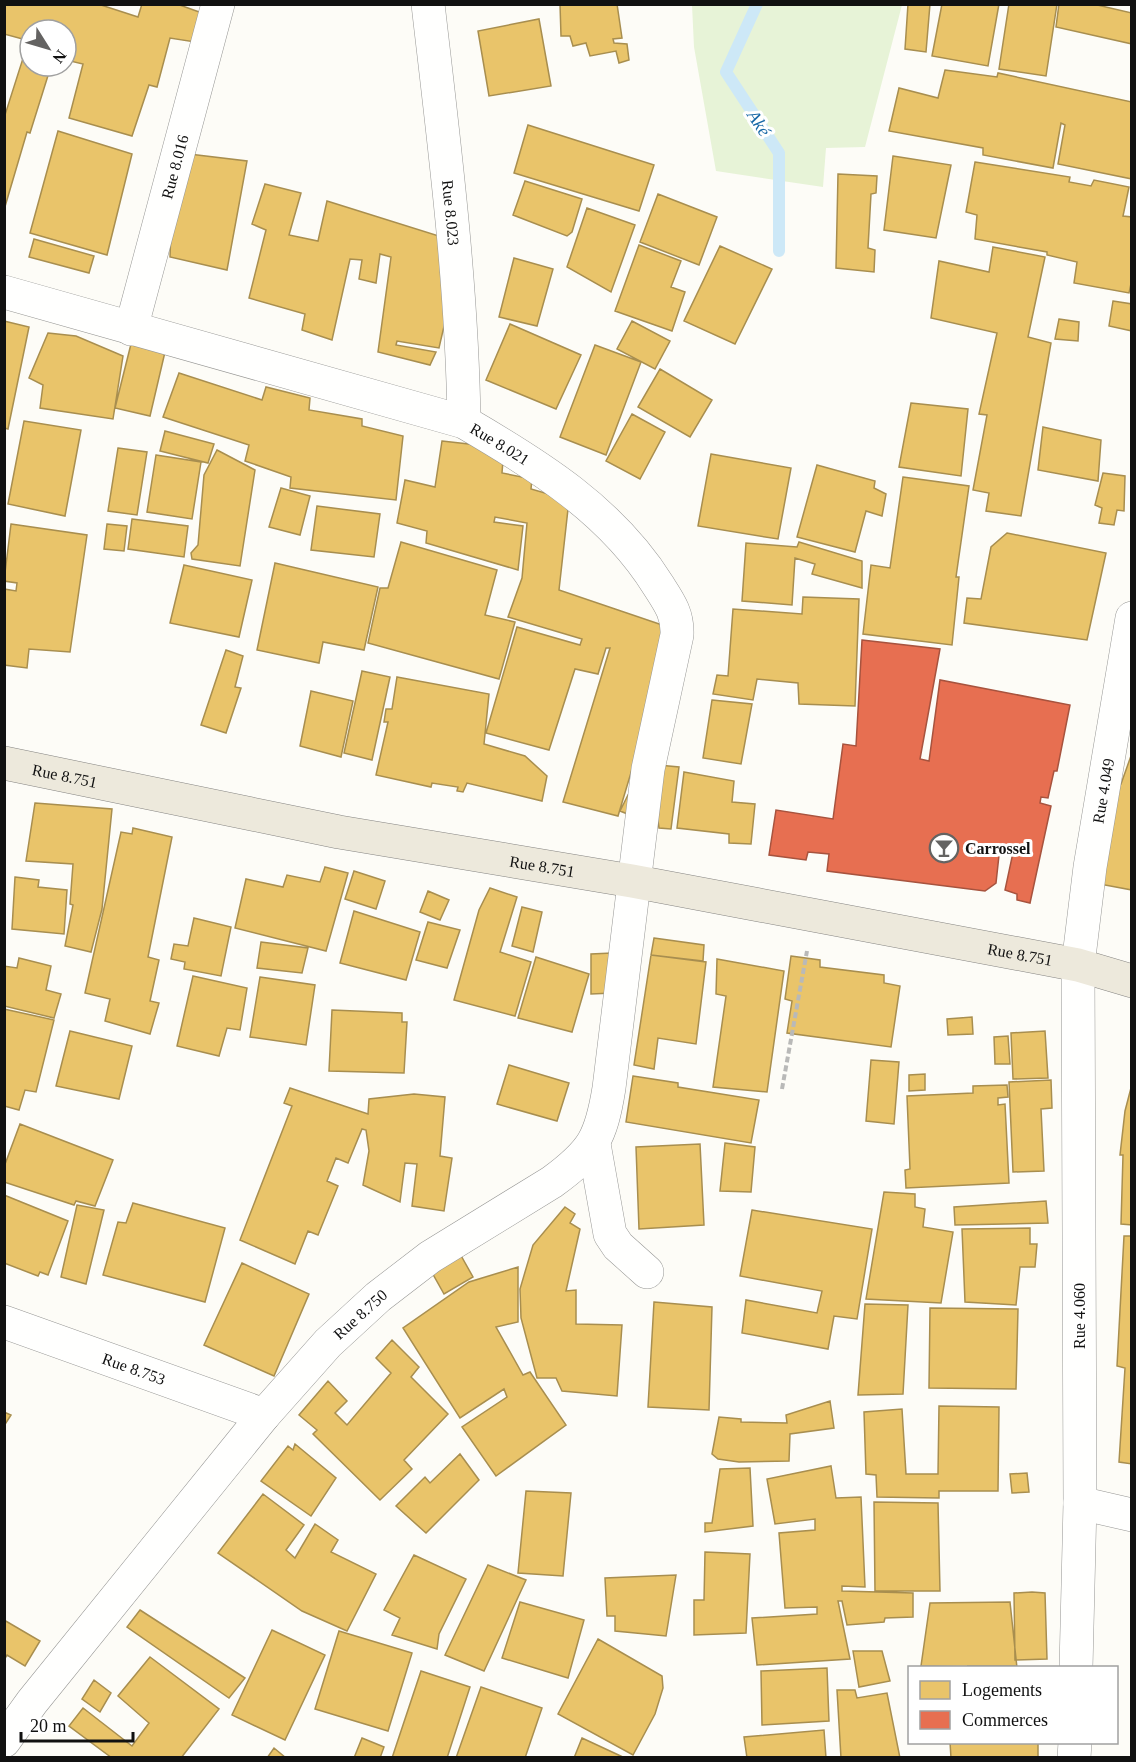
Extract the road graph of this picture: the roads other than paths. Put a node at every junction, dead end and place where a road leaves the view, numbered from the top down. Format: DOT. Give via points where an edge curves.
graph roads {
  1 [pos="218,4"];
  2 [pos="428,4"];
  3 [pos="4,292"];
  4 [pos="131,329"];
  5 [pos="464,422"];
  6 [pos="1131,618"];
  7 [pos="1128,652"];
  8 [pos="4,763"];
  9 [pos="632,881"];
  10 [pos="1078,965"];
  11 [pos="1131,981"];
  12 [pos="594,1144"];
  13 [pos="647,1272"];
  14 [pos="4,1322"];
  15 [pos="264,1415"];
  16 [pos="1080,1503"];
  17 [pos="1131,1515"];
  18 [pos="1076,1666"];
  19 [pos="4,1741"];
  1 -- 4 [label="street, Rue 8.016"];
  2 -- 5 [label="street, Rue 8.023" via="463,340"];
  3 -- 4 [label="street, Rue 8.021"];
  4 -- 5 [label="street, Rue 8.021"];
  5 -- 9 [label="street, Rue 8.021" via="568,488 643,560 674,609 677,635 648,769"];
  6 -- 7 [label="street, Rue 4.049"];
  7 -- 10 [label="street, Rue 4.049" via="1090,867"];
  8 -- 9 [label="main road, Rue 8.751" via="339,832"];
  9 -- 10 [label="main road, Rue 8.751"];
  9 -- 12 [label="street, Rue 8.750" via="609,1088"];
  10 -- 11 [label="main road, Rue 8.751"];
  10 -- 16 [label="street, Rue 4.060"];
  12 -- 13 [label="street" via="610,1234"];
  12 -- 15 [label="street, Rue 8.750" via="572,1168 430,1257 378,1297 328,1343"];
  14 -- 15 [label="street, Rue 8.753"];
  15 -- 19 [label="street, Rue 8.750"];
  16 -- 17 [label="street"];
  16 -- 18 [label="street, Rue 4.060"];
}
